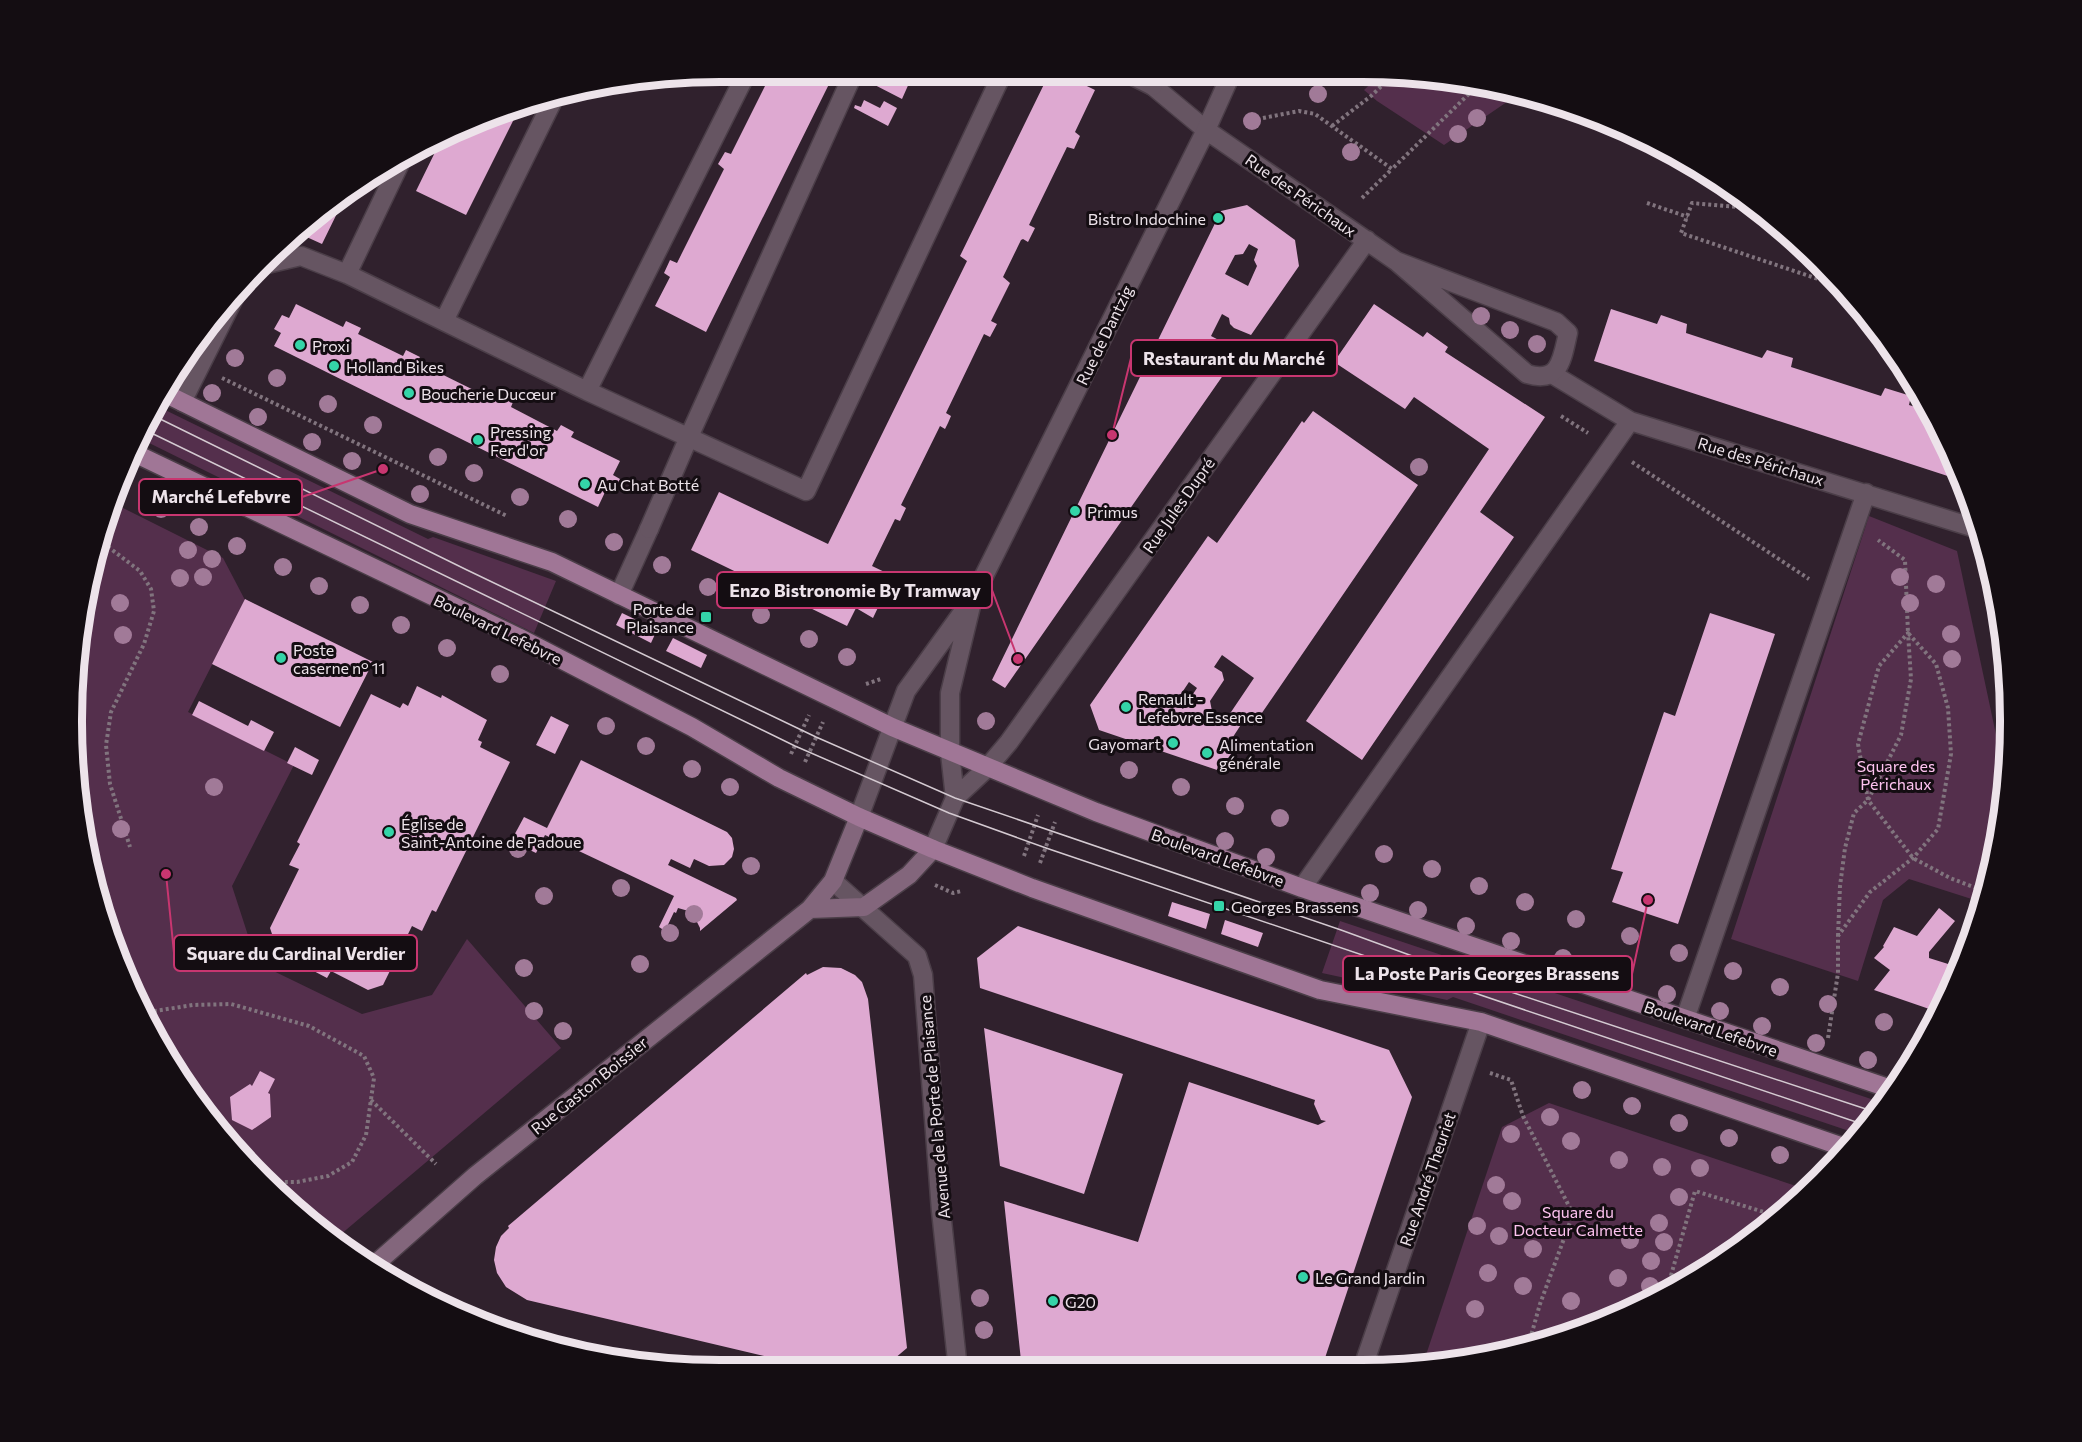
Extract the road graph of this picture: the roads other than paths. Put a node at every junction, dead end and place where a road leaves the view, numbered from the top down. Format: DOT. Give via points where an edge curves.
graph roads {
  1 [pos="742,82"];
  2 [pos="849,82"];
  3 [pos="998,82"];
  4 [pos="1145,82"];
  5 [pos="1228,82"];
  6 [pos="550,106"];
  7 [pos="1206,130"];
  8 [pos="396,172"];
  9 [pos="1367,240"];
  10 [pos="279,261"];
  11 [pos="1396,261"];
  12 [pos="346,274"];
  13 [pos="444,321"];
  14 [pos="221,323"];
  15 [pos="1552,374"];
  16 [pos="587,391"];
  17 [pos="171,397"];
  18 [pos="182,402"];
  19 [pos="1630,421"];
  20 [pos="688,438"];
  21 [pos="140,456"];
  22 [pos="1866,493"];
  23 [pos="1969,526"];
  24 [pos="619,595"];
  25 [pos="973,598"];
  26 [pos="892,727"];
  27 [pos="950,753"];
  28 [pos="987,768"];
  29 [pos="955,798"];
  30 [pos="859,817"];
  31 [pos="933,849"];
  32 [pos="833,881"];
  33 [pos="1302,888"];
  34 [pos="864,907"];
  35 [pos="810,909"];
  36 [pos="1685,1019"];
  37 [pos="1480,1022"];
  38 [pos="1884,1087"];
  39 [pos="1838,1145"];
  40 [pos="380,1260"];
  41 [pos="957,1360"];
  42 [pos="1365,1360"];
  1 -- 16 [label="street"];
  2 -- 20 [label="street"];
  3 -- 20 [label="street" via="806,491"];
  4 -- 7 [label="street, Rue des Périchaux"];
  5 -- 7 [label="street, Rue de Dantzig"];
  6 -- 13 [label="street"];
  7 -- 9 [label="street, Rue des Périchaux"];
  7 -- 25 [label="street, Rue de Dantzig"];
  8 -- 12 [label="street"];
  9 -- 11 [label="street, Rue des Périchaux"];
  9 -- 28 [label="street, Rue Jules Dupré"];
  10 -- 12 [label="street" via="301,256"];
  11 -- 15 [label="street, Rue des Périchaux" via="1527,374 1540,378"];
  11 -- 15 [label="street, Rue des Périchaux" via="1556,322 1568,333 1562,361"];
  12 -- 13 [label="street"];
  13 -- 16 [label="street"];
  14 -- 18 [label="street"];
  15 -- 19 [label="street, Rue des Périchaux"];
  16 -- 20 [label="street"];
  17 -- 18 [label="main road, Boulevard Lefebvre"];
  18 -- 24 [label="main road, Boulevard Lefebvre" via="410,514 552,562"];
  19 -- 22 [label="street, Rue des Périchaux"];
  19 -- 33 [label="street"];
  20 -- 24 [label="street"];
  21 -- 30 [label="main road, Boulevard Lefebvre" via="518,637"];
  22 -- 23 [label="street, Rue des Périchaux"];
  22 -- 36 [label="street"];
  24 -- 26 [label="main road, Boulevard Lefebvre"];
  25 -- 26 [label="street, Rue de Dantzig" via="906,691"];
  25 -- 27 [label="street, Rue de Dantzig" via="950,693"];
  26 -- 27 [label="main road, Boulevard Lefebvre"];
  26 -- 30 [label="street"];
  27 -- 28 [label="main road, Boulevard Lefebvre"];
  27 -- 29 [label="street, Rue de Dantzig"];
  28 -- 29 [label="street"];
  28 -- 33 [label="main road, Boulevard Lefebvre" via="1096,813"];
  29 -- 31 [label="street"];
  30 -- 31 [label="main road, Boulevard Lefebvre"];
  30 -- 32 [label="main road, Rue Gaston Boissier"];
  31 -- 34 [label="main road" via="909,875"];
  31 -- 37 [label="main road, Boulevard Lefebvre" via="1320,990"];
  32 -- 34 [label="street, Avenue de la Porte de Plaisance"];
  32 -- 35 [label="main road, Rue Gaston Boissier"];
  33 -- 36 [label="main road, Boulevard Lefebvre"];
  34 -- 35 [label="main road"];
  34 -- 41 [label="street, Avenue de la Porte de Plaisance" via="917,956 923,975"];
  35 -- 40 [label="main road, Rue Gaston Boissier" via="476,1176"];
  36 -- 38 [label="main road, Boulevard Lefebvre"];
  37 -- 39 [label="main road, Boulevard Lefebvre"];
  37 -- 42 [label="street, Rue André Theuriet"];
}
